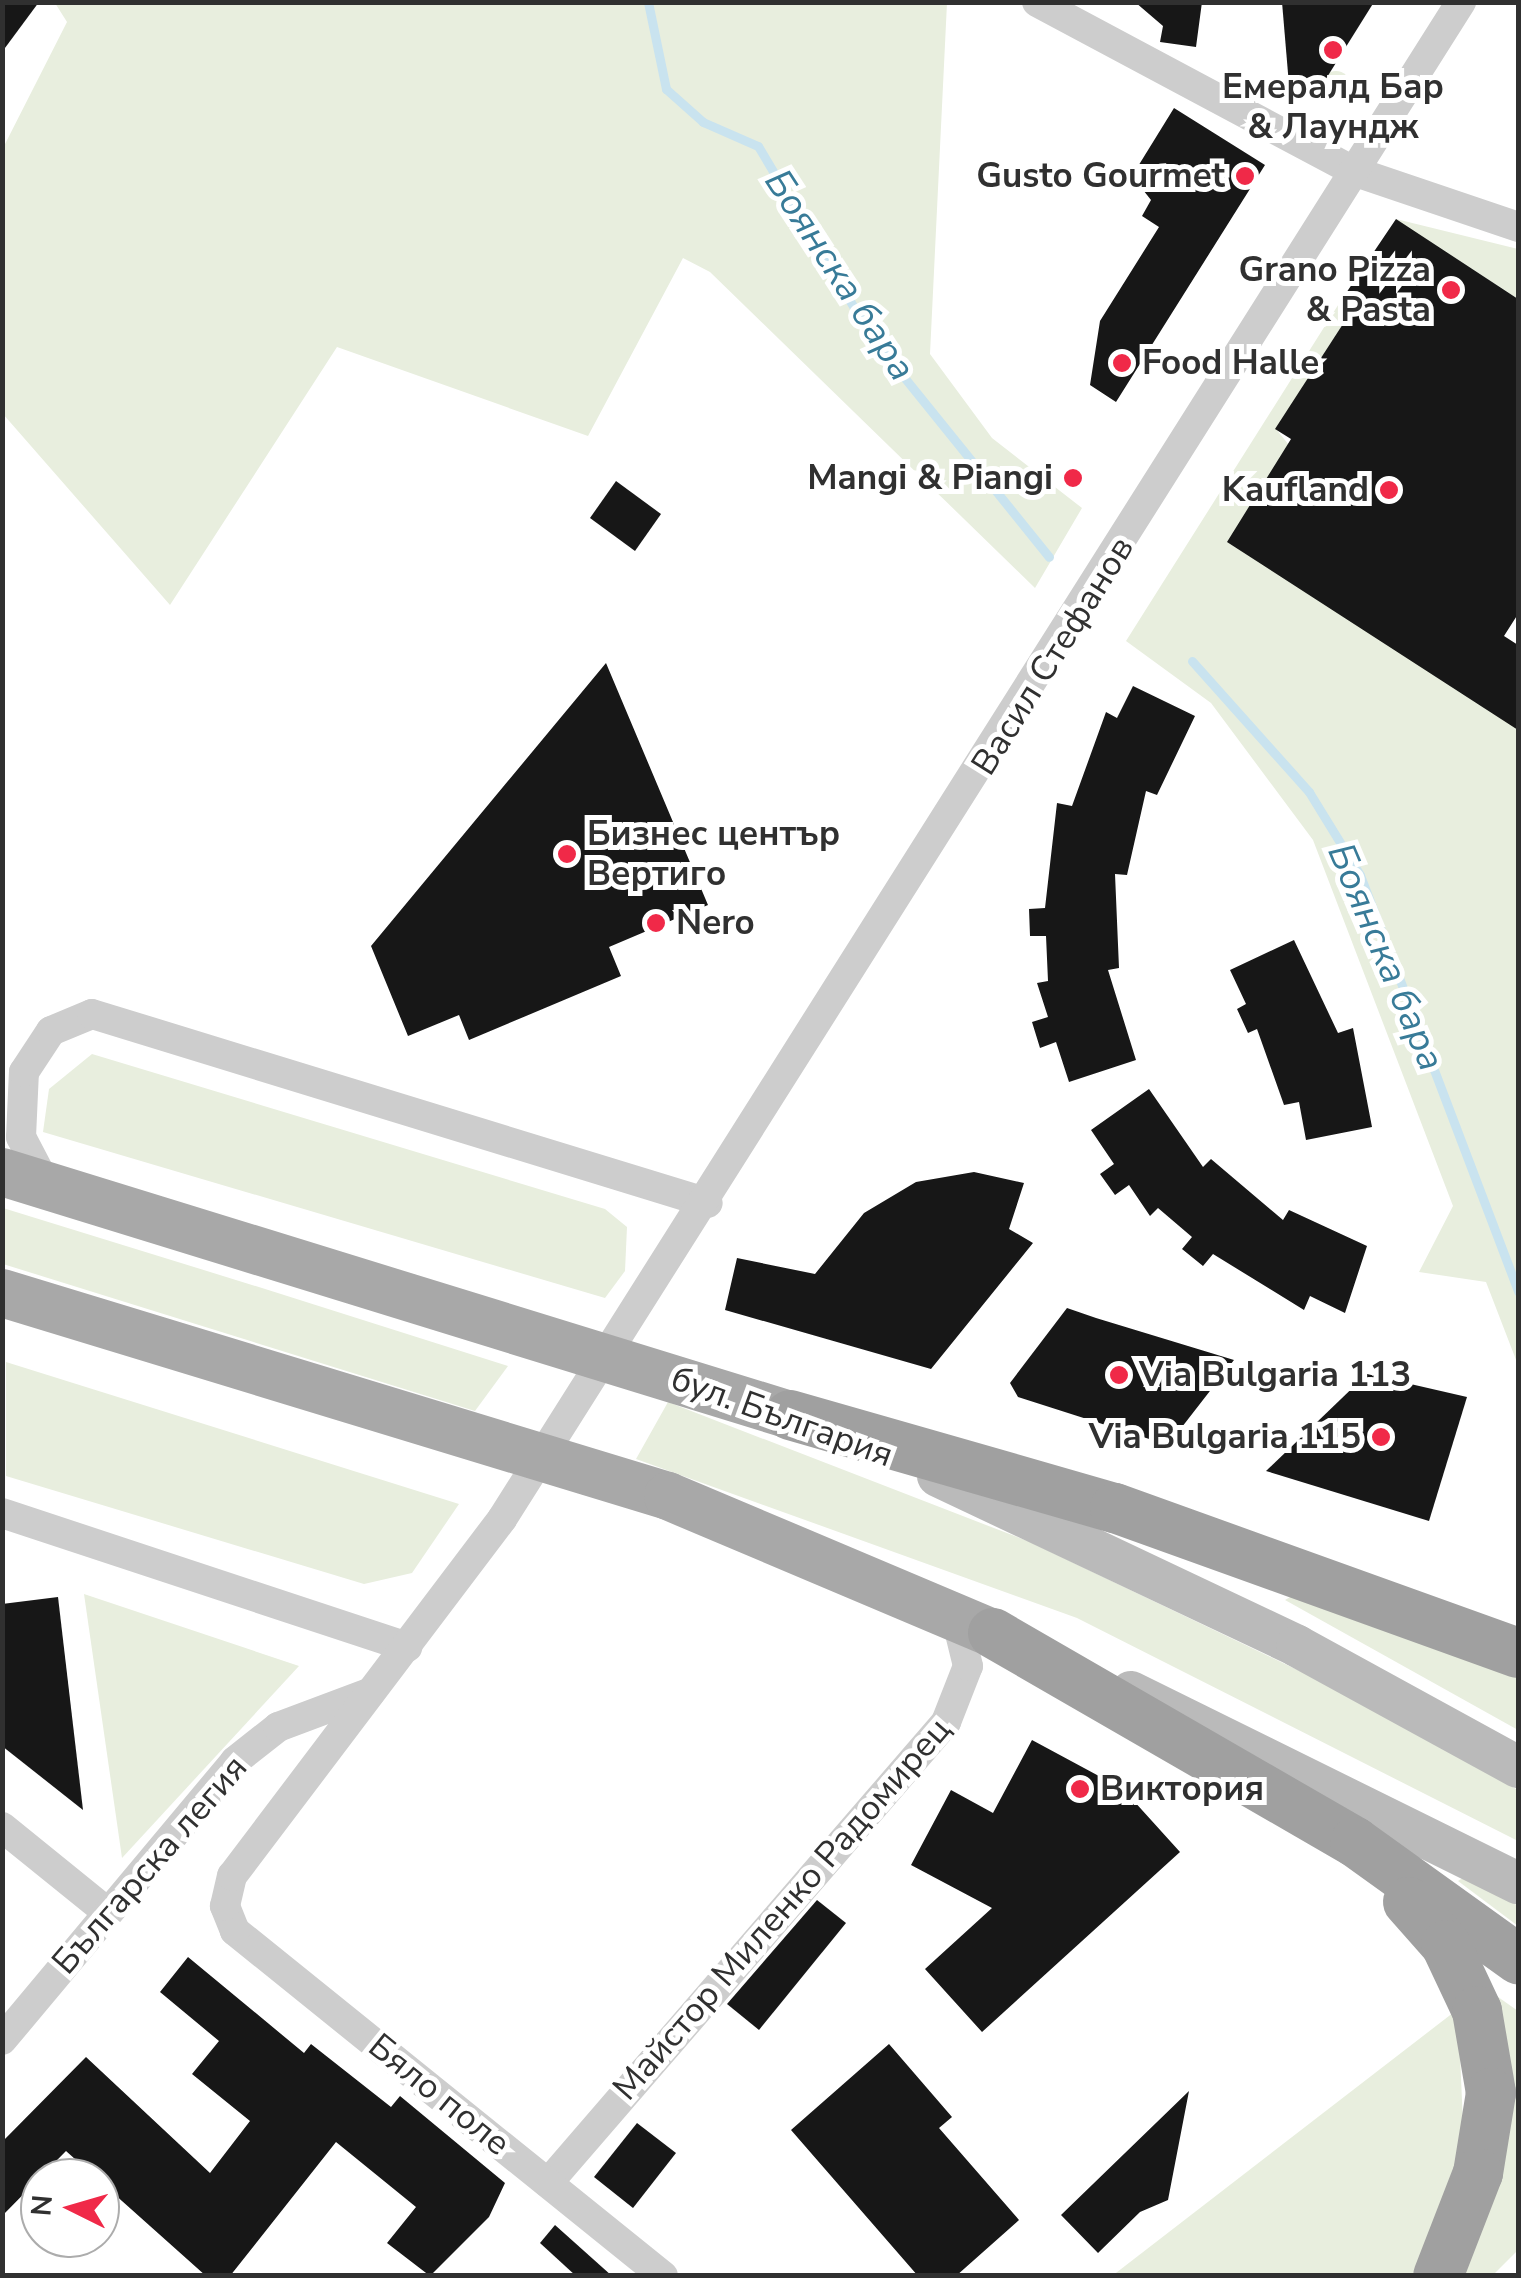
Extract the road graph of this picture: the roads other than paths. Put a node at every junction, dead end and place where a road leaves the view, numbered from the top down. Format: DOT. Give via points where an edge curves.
graph roads {
  1 [pos="1037,2"];
  2 [pos="1460,2"];
  3 [pos="1354,171"];
  4 [pos="1518,226"];
  5 [pos="13,1080"];
  6 [pos="24,1179"];
  7 [pos="708,1203"];
  8 [pos="16,1306"];
  9 [pos="790,1415"];
  10 [pos="2,1513"];
  11 [pos="502,1519"];
  12 [pos="1396,1604"];
  13 [pos="1518,1619"];
  14 [pos="975,1625"];
  15 [pos="407,1647"];
  16 [pos="1518,1653"];
  17 [pos="371,1692"];
  18 [pos="1518,1767"];
  19 [pos="2,1827"];
  20 [pos="1354,1842"];
  21 [pos="1518,1882"];
  22 [pos="225,1906"];
  23 [pos="107,1912"];
  24 [pos="1518,1959"];
  25 [pos="2,2040"];
  26 [pos="548,2183"];
  27 [pos="663,2276"];
  28 [pos="1438,2276"];
  1 -- 3 [label="street"];
  2 -- 3 [label="street, Васил Стефанов"];
  3 -- 4 [label="street"];
  3 -- 7 [label="street, Васил Стефанов"];
  5 -- 6 [label="street"];
  5 -- 7 [label="street" via="51,1031 109,1015"];
  6 -- 9 [label="main road, бул. България"];
  7 -- 11 [label="street, Васил Стефанов"];
  8 -- 14 [label="main road" via="414,1414 668,1496"];
  9 -- 12 [label="highway" via="1115,1508"];
  9 -- 18 [label="main road, бул. България" via="1164,1580"];
  10 -- 15 [label="street"];
  11 -- 15 [label="street, Българска легия"];
  12 -- 13 [label="highway"];
  12 -- 16 [label="highway"];
  14 -- 20 [label="highway"];
  14 -- 21 [label="main road" via="1185,1715"];
  14 -- 26 [label="street, Майстор Миленко Радомирец" via="968,1666 946,1722"];
  15 -- 17 [label="street, Българска легия"];
  17 -- 22 [label="street, Българска легия" via="232,1876"];
  17 -- 23 [label="street, Българска легия" via="278,1727 235,1761"];
  19 -- 23 [label="street"];
  20 -- 24 [label="highway"];
  20 -- 28 [label="highway" via="1446,1945 1477,2011 1491,2094 1478,2173"];
  22 -- 26 [label="street, Бяло поле" via="235,1931"];
  23 -- 25 [label="street, Българска легия"];
  26 -- 27 [label="street, Бяло поле"];
}
